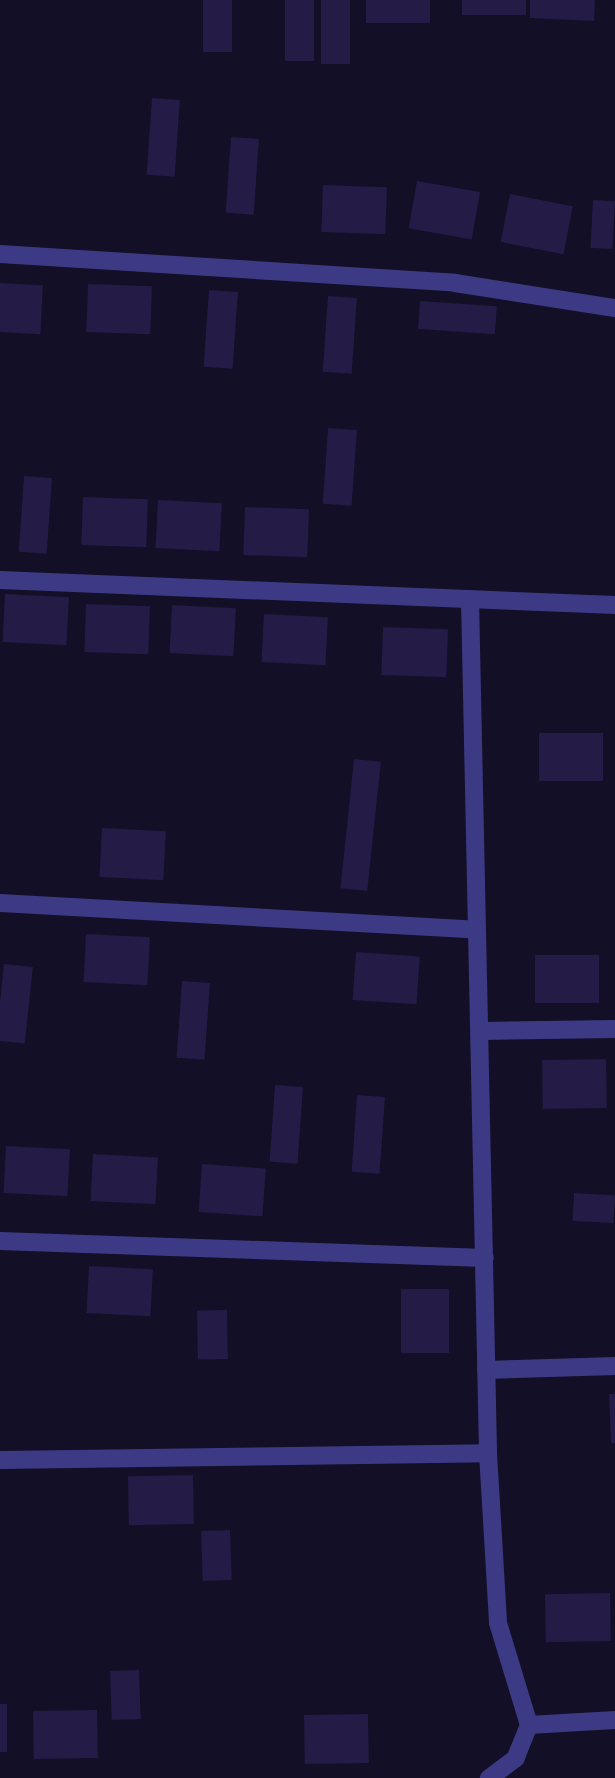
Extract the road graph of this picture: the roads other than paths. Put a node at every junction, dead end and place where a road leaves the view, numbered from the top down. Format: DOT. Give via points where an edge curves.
graph roads {
  1 [pos="0,254"];
  2 [pos="615,308"];
  3 [pos="0,580"];
  4 [pos="470,598"];
  5 [pos="615,605"];
  6 [pos="0,903"];
  7 [pos="476,930"];
  8 [pos="615,1029"];
  9 [pos="482,1031"];
  10 [pos="0,1241"];
  11 [pos="485,1258"];
  12 [pos="615,1366"];
  13 [pos="486,1370"];
  14 [pos="488,1453"];
  15 [pos="0,1460"];
  16 [pos="615,1720"];
  17 [pos="529,1724"];
  18 [pos="489,1778"];
  1 -- 2 [label="street" via="455,283"];
  3 -- 4 [label="street"];
  4 -- 5 [label="street"];
  4 -- 7 [label="street"];
  6 -- 7 [label="street"];
  7 -- 9 [label="street"];
  8 -- 9 [label="street"];
  9 -- 11 [label="street"];
  10 -- 11 [label="street"];
  11 -- 13 [label="street"];
  12 -- 13 [label="street"];
  13 -- 14 [label="street"];
  14 -- 15 [label="street"];
  14 -- 17 [label="street" via="498,1623"];
  16 -- 17 [label="street"];
  17 -- 18 [label="street" via="516,1758"];
}
